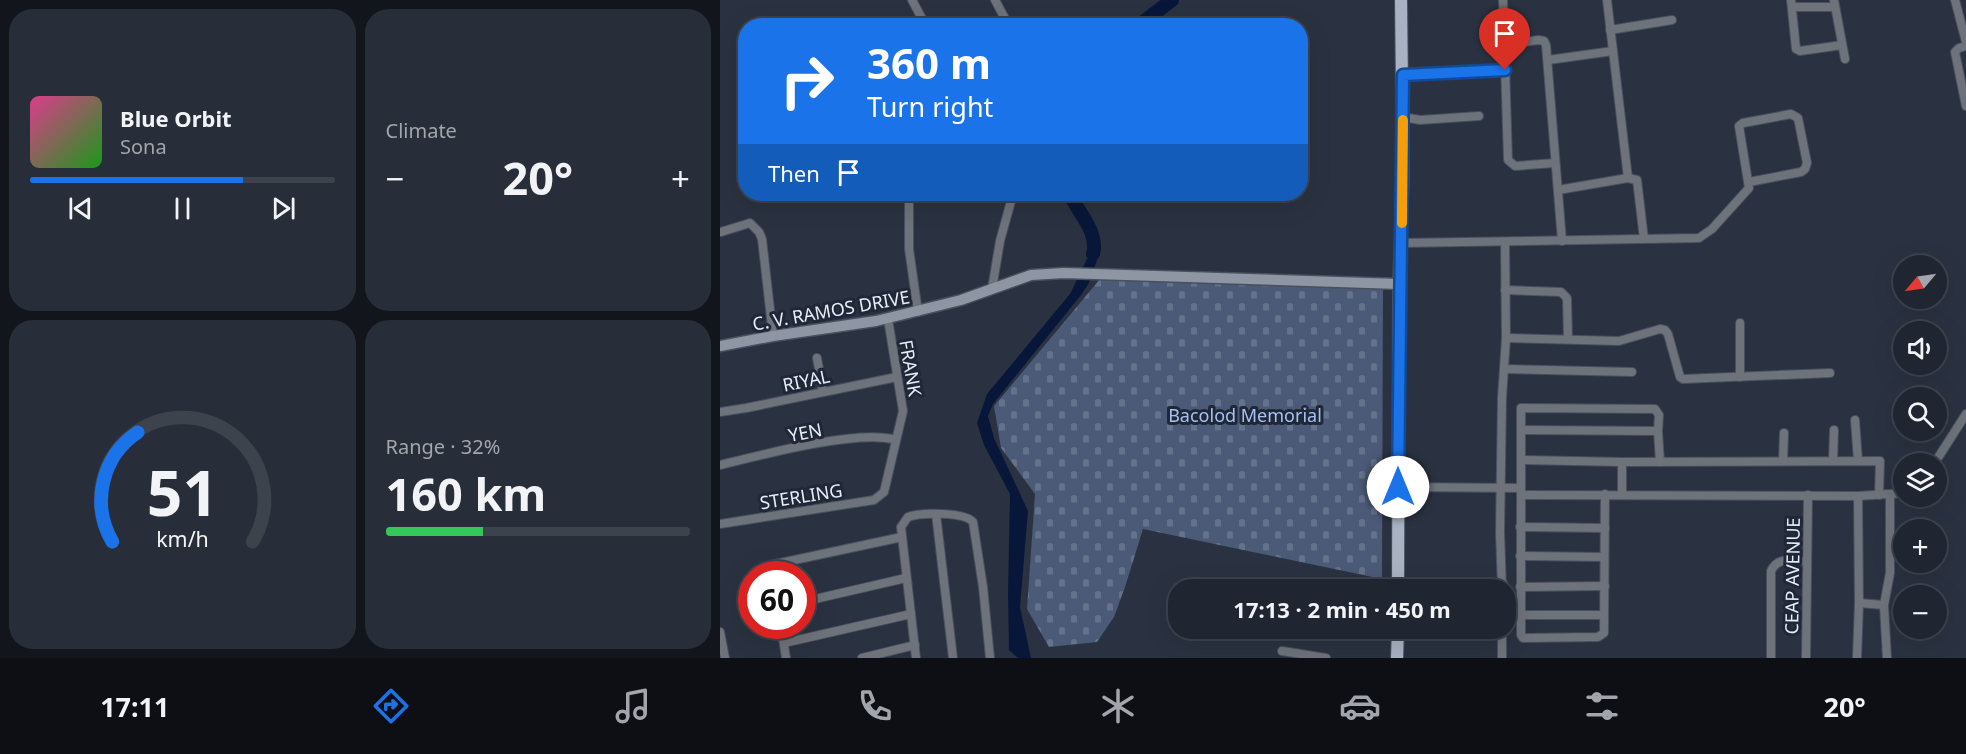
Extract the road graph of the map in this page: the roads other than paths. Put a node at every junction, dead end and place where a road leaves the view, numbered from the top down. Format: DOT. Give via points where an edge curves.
graph roads {
  1 [pos="912,0"];
  2 [pos="995,0"];
  3 [pos="1401,0"];
  4 [pos="1503,0"];
  5 [pos="1607,0"];
  6 [pos="1955,0"];
  7 [pos="1791,3"];
  8 [pos="1834,4"];
  9 [pos="922,18"];
  10 [pos="1005,18"];
  11 [pos="1672,20"];
  12 [pos="1610,30"];
  13 [pos="1966,42"];
  14 [pos="1504,45"];
  15 [pos="1842,45"];
  16 [pos="1966,46"];
  17 [pos="1613,51"];
  18 [pos="1845,59"];
  19 [pos="1548,60"];
  20 [pos="1505,70"];
  21 [pos="1403,75"];
  22 [pos="1966,106"];
  23 [pos="1479,116"];
  24 [pos="1403,117"];
  25 [pos="1556,163"];
  26 [pos="1628,178"];
  27 [pos="1749,182"];
  28 [pos="1558,190"];
  29 [pos="909,201"];
  30 [pos="1011,201"];
  31 [pos="721,232"];
  32 [pos="1644,239"];
  33 [pos="1562,241"];
  34 [pos="1505,242"];
  35 [pos="1401,243"];
  36 [pos="1399,284"];
  37 [pos="992,288"];
  38 [pos="1505,290"];
  39 [pos="918,312"];
  40 [pos="888,319"];
  41 [pos="1740,323"];
  42 [pos="773,336"];
  43 [pos="1506,338"];
  44 [pos="1568,339"];
  45 [pos="720,346"];
  46 [pos="817,358"];
  47 [pos="1504,369"];
  48 [pos="1632,372"];
  49 [pos="1830,373"];
  50 [pos="897,377"];
  51 [pos="1740,377"];
  52 [pos="823,392"];
  53 [pos="720,412"];
  54 [pos="1966,414"];
  55 [pos="1855,420"];
  56 [pos="1521,430"];
  57 [pos="1834,430"];
  58 [pos="1658,431"];
  59 [pos="1784,433"];
  60 [pos="896,441"];
  61 [pos="1941,453"];
  62 [pos="1521,460"];
  63 [pos="1783,461"];
  64 [pos="1833,461"];
  65 [pos="1858,461"];
  66 [pos="1622,462"];
  67 [pos="1660,462"];
  68 [pos="720,465"];
  69 [pos="1398,487"];
  70 [pos="1502,488"];
  71 [pos="1521,491"];
  72 [pos="885,492"];
  73 [pos="1605,494"];
  74 [pos="1622,494"];
  75 [pos="1890,494"];
  76 [pos="1893,494"];
  77 [pos="1809,495"];
  78 [pos="1879,495"];
  79 [pos="1858,496"];
  80 [pos="936,514"];
  81 [pos="720,524"];
  82 [pos="1520,527"];
  83 [pos="1605,528"];
  84 [pos="902,537"];
  85 [pos="1520,556"];
  86 [pos="1604,557"];
  87 [pos="790,561"];
  88 [pos="1806,561"];
  89 [pos="906,578"];
  90 [pos="1398,579"];
  91 [pos="1502,579"];
  92 [pos="1605,586"];
  93 [pos="1520,587"];
  94 [pos="816,599"];
  95 [pos="1859,603"];
  96 [pos="1884,605"];
  97 [pos="911,614"];
  98 [pos="1520,615"];
  99 [pos="1604,615"];
  100 [pos="720,632"];
  101 [pos="783,639"];
  102 [pos="1398,639"];
  103 [pos="1502,639"];
  104 [pos="784,643"];
  105 [pos="915,645"];
  106 [pos="1282,651"];
  107 [pos="725,658"];
  108 [pos="786,658"];
  109 [pos="862,658"];
  110 [pos="916,658"];
  111 [pos="952,658"];
  112 [pos="990,658"];
  113 [pos="1326,658"];
  114 [pos="1397,658"];
  115 [pos="1502,658"];
  116 [pos="1771,658"];
  117 [pos="1806,658"];
  118 [pos="1857,658"];
  119 [pos="1887,658"];
  1 -- 9 [label="street"];
  2 -- 10 [label="street"];
  3 -- 21 [label="main road"];
  4 -- 14 [label="street"];
  5 -- 12 [label="street"];
  6 -- 13 [label="street"];
  7 -- 8 [label="street"];
  7 -- 15 [label="street" via="1796,49"];
  8 -- 15 [label="street"];
  11 -- 12 [label="street"];
  12 -- 17 [label="street"];
  14 -- 19 [label="street" via="1544,41"];
  14 -- 20 [label="street"];
  15 -- 18 [label="street"];
  16 -- 22 [label="street" via="1955,52"];
  17 -- 19 [label="street"];
  17 -- 26 [label="street"];
  19 -- 25 [label="street"];
  20 -- 21 [label="street"];
  20 -- 25 [label="street" via="1510,164"];
  21 -- 24 [label="main road"];
  23 -- 24 [label="street" via="1420,120"];
  24 -- 35 [label="main road"];
  25 -- 28 [label="street"];
  26 -- 28 [label="street"];
  26 -- 32 [label="street" via="1637,180"];
  27 -- 27 [label="street" via="1739,126 1796,115 1805,169"];
  27 -- 32 [label="street" via="1745,193 1699,238"];
  28 -- 33 [label="street"];
  29 -- 39 [label="street" via="909,249"];
  30 -- 37 [label="street"];
  31 -- 42 [label="street" via="750,223 759,232"];
  32 -- 33 [label="street"];
  33 -- 34 [label="street"];
  34 -- 35 [label="street"];
  34 -- 38 [label="street"];
  35 -- 36 [label="main road"];
  36 -- 37 [label="street, C. V. RAMOS DRIVE" via="1064,273 1031,275"];
  36 -- 69 [label="main road"];
  37 -- 39 [label="street, C. V. RAMOS DRIVE"];
  38 -- 43 [label="street"];
  38 -- 44 [label="street" via="1565,294"];
  39 -- 40 [label="street, C. V. RAMOS DRIVE"];
  40 -- 42 [label="street, C. V. RAMOS DRIVE"];
  40 -- 50 [label="street, FRANK"];
  41 -- 51 [label="street"];
  42 -- 45 [label="street, C. V. RAMOS DRIVE"];
  43 -- 44 [label="street"];
  43 -- 47 [label="street"];
  44 -- 51 [label="street" via="1618,341 1665,330 1680,377"];
  46 -- 52 [label="street"];
  47 -- 48 [label="street"];
  47 -- 70 [label="street"];
  49 -- 51 [label="street"];
  50 -- 52 [label="street, RIYAL"];
  50 -- 60 [label="street, FRANK" via="903,411"];
  52 -- 53 [label="street, RIYAL"];
  54 -- 61 [label="street"];
  55 -- 65 [label="street"];
  56 -- 58 [label="street"];
  56 -- 58 [label="street" via="1520,412 1524,407 1655,409 1659,415"];
  56 -- 62 [label="street"];
  57 -- 64 [label="street"];
  58 -- 67 [label="street"];
  59 -- 63 [label="street"];
  60 -- 68 [label="street, YEN" via="873,436 845,439"];
  60 -- 72 [label="street, FRANK"];
  62 -- 66 [label="street"];
  62 -- 71 [label="street"];
  63 -- 64 [label="street"];
  63 -- 67 [label="street"];
  64 -- 65 [label="street"];
  65 -- 78 [label="street" via="1880,461"];
  66 -- 67 [label="street"];
  66 -- 74 [label="street"];
  69 -- 70 [label="street"];
  69 -- 90 [label="main road"];
  70 -- 71 [label="street"];
  70 -- 91 [label="street"];
  71 -- 73 [label="street"];
  71 -- 82 [label="street"];
  72 -- 81 [label="street, STERLING" via="874,500"];
  73 -- 74 [label="street"];
  73 -- 83 [label="street"];
  74 -- 77 [label="street"];
  75 -- 76 [label="street"];
  75 -- 78 [label="street"];
  75 -- 96 [label="street" via="1890,573"];
  77 -- 79 [label="street"];
  77 -- 88 [label="street, CEAP AVENUE"];
  78 -- 79 [label="street"];
  79 -- 95 [label="street"];
  80 -- 84 [label="street" via="908,517 901,527"];
  80 -- 111 [label="street"];
  80 -- 112 [label="street" via="965,515 973,522"];
  82 -- 83 [label="street"];
  82 -- 85 [label="street"];
  83 -- 86 [label="street"];
  84 -- 87 [label="street"];
  84 -- 89 [label="street"];
  85 -- 86 [label="street"];
  85 -- 93 [label="street"];
  86 -- 92 [label="street"];
  88 -- 116 [label="street" via="1778,561 1771,571"];
  88 -- 117 [label="street, CEAP AVENUE"];
  89 -- 94 [label="street"];
  89 -- 97 [label="street"];
  92 -- 93 [label="street"];
  92 -- 99 [label="street"];
  93 -- 98 [label="street"];
  95 -- 96 [label="street"];
  95 -- 118 [label="street"];
  96 -- 119 [label="street"];
  97 -- 104 [label="street"];
  97 -- 105 [label="street"];
  98 -- 99 [label="street"];
  98 -- 99 [label="street" via="1521,636 1526,638 1602,636"];
  100 -- 107 [label="street"];
  101 -- 104 [label="street"];
  102 -- 114 [label="main road"];
  103 -- 115 [label="street"];
  104 -- 108 [label="street"];
  105 -- 109 [label="street"];
  105 -- 110 [label="street"];
  106 -- 113 [label="street"];
}
